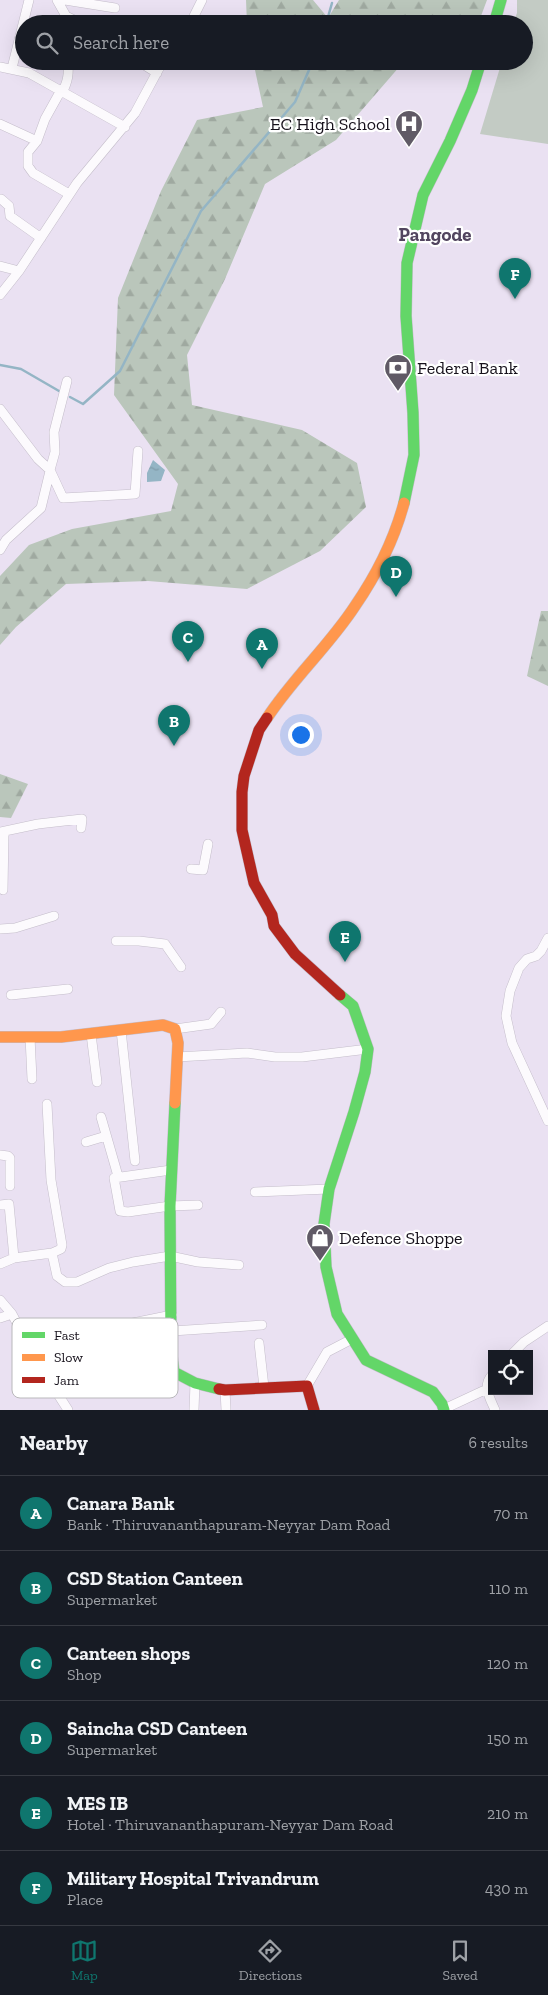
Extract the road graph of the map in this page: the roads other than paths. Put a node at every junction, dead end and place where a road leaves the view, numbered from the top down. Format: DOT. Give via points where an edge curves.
graph roads {
  1 [pos="29,0"];
  2 [pos="57,0"];
  3 [pos="65,0"];
  4 [pos="202,0"];
  5 [pos="502,0"];
  6 [pos="115,8"];
  7 [pos="25,15"];
  8 [pos="65,15"];
  9 [pos="194,15"];
  10 [pos="497,15"];
  11 [pos="15,56"];
  12 [pos="0,67"];
  13 [pos="12,68"];
  14 [pos="15,69"];
  15 [pos="19,70"];
  16 [pos="69,70"];
  17 [pos="152,70"];
  18 [pos="158,70"];
  19 [pos="478,70"];
  20 [pos="157,73"];
  21 [pos="61,92"];
  22 [pos="0,124"];
  23 [pos="125,127"];
  24 [pos="37,141"];
  25 [pos="69,194"];
  26 [pos="1,200"];
  27 [pos="41,238"];
  28 [pos="0,266"];
  29 [pos="19,271"];
  30 [pos="0,295"];
  31 [pos="68,381"];
  32 [pos="0,409"];
  33 [pos="138,451"];
  34 [pos="50,470"];
  35 [pos="0,550"];
  36 [pos="81,828"];
  37 [pos="2,832"];
  38 [pos="208,844"];
  39 [pos="191,869"];
  40 [pos="3,890"];
  41 [pos="54,916"];
  42 [pos="0,929"];
  43 [pos="548,938"];
  44 [pos="116,941"];
  45 [pos="181,967"];
  46 [pos="68,989"];
  47 [pos="11,995"];
  48 [pos="221,1012"];
  49 [pos="175,1029"];
  50 [pos="121,1030"];
  51 [pos="91,1034"];
  52 [pos="0,1037"];
  53 [pos="30,1037"];
  54 [pos="368,1049"];
  55 [pos="177,1057"];
  56 [pos="32,1079"];
  57 [pos="97,1082"];
  58 [pos="47,1104"];
  59 [pos="101,1116"];
  60 [pos="548,1120"];
  61 [pos="106,1136"];
  62 [pos="86,1142"];
  63 [pos="0,1155"];
  64 [pos="135,1161"];
  65 [pos="171,1170"];
  66 [pos="118,1176"];
  67 [pos="10,1186"];
  68 [pos="329,1189"];
  69 [pos="255,1192"];
  70 [pos="0,1205"];
  71 [pos="198,1205"];
  72 [pos="170,1206"];
  73 [pos="52,1253"];
  74 [pos="170,1256"];
  75 [pos="14,1258"];
  76 [pos="0,1264"];
  77 [pos="239,1265"];
  78 [pos="0,1300"];
  79 [pos="12,1314"];
  80 [pos="172,1315"];
  81 [pos="0,1318"];
  82 [pos="14,1318"];
  83 [pos="157,1318"];
  84 [pos="262,1325"];
  85 [pos="548,1326"];
  86 [pos="178,1331"];
  87 [pos="352,1339"];
  88 [pos="259,1343"];
  89 [pos="516,1350"];
  90 [pos="178,1374"];
  91 [pos="488,1379"];
  92 [pos="195,1382"];
  93 [pos="307,1386"];
  94 [pos="264,1387"];
  95 [pos="487,1389"];
  96 [pos="225,1390"];
  97 [pos="60,1398"];
  98 [pos="68,1410"];
  99 [pos="194,1410"];
  100 [pos="226,1410"];
  101 [pos="314,1410"];
  102 [pos="444,1410"];
  103 [pos="495,1410"];
  1 -- 7 [label="street"];
  2 -- 8 [label="street"];
  3 -- 6 [label="street"];
  4 -- 9 [label="street"];
  5 -- 10 [label="main road"];
  11 -- 13 [label="street"];
  12 -- 13 [label="street"];
  13 -- 14 [label="street"];
  15 -- 21 [label="street"];
  16 -- 21 [label="street" via="68,83"];
  17 -- 20 [label="street"];
  18 -- 20 [label="street"];
  19 -- 54 [label="main road" via="454,133 424,195 407,263 406,316 414,455 404,504 384,557 355,607 300,672 259,730 242,792 242,830 254,883 272,915 274,926 302,960 353,1006"];
  20 -- 23 [label="street"];
  21 -- 23 [label="street"];
  21 -- 24 [label="street"];
  22 -- 24 [label="street"];
  23 -- 25 [label="street"];
  24 -- 25 [label="street" via="28,152 30,170"];
  25 -- 27 [label="street"];
  26 -- 27 [label="street" via="9,206 10,216"];
  27 -- 29 [label="street"];
  28 -- 29 [label="street"];
  29 -- 30 [label="street"];
  31 -- 34 [label="street" via="54,432 55,452"];
  32 -- 34 [label="street"];
  33 -- 34 [label="street" via="136,494 63,498"];
  34 -- 35 [label="street" via="41,508 6,540"];
  36 -- 37 [label="street" via="82,819"];
  37 -- 40 [label="street"];
  38 -- 39 [label="street" via="203,870"];
  41 -- 42 [label="street" via="15,928"];
  43 -- 60 [label="street" via="541,951 519,968 510,991 506,1016 512,1043"];
  44 -- 45 [label="street" via="165,944"];
  46 -- 47 [label="street"];
  48 -- 49 [label="street" via="211,1024"];
  49 -- 50 [label="main road" via="163,1025"];
  49 -- 55 [label="main road"];
  50 -- 51 [label="main road"];
  50 -- 64 [label="street"];
  51 -- 53 [label="main road"];
  51 -- 57 [label="street"];
  52 -- 53 [label="main road"];
  53 -- 56 [label="street"];
  54 -- 55 [label="street" via="302,1057 247,1053"];
  54 -- 68 [label="main road" via="354,1112"];
  55 -- 65 [label="main road"];
  58 -- 73 [label="street" via="51,1180 62,1245 62,1249"];
  59 -- 61 [label="street"];
  61 -- 62 [label="street"];
  61 -- 66 [label="street"];
  63 -- 67 [label="street" via="10,1158"];
  65 -- 66 [label="street"];
  65 -- 72 [label="main road"];
  66 -- 72 [label="street" via="114,1178 120,1211"];
  68 -- 69 [label="street"];
  68 -- 87 [label="main road" via="324,1224 326,1267 337,1314"];
  70 -- 75 [label="street" via="9,1204"];
  71 -- 72 [label="street"];
  72 -- 74 [label="main road"];
  73 -- 74 [label="street" via="57,1276 65,1282 77,1282 133,1262"];
  73 -- 75 [label="street"];
  74 -- 77 [label="street"];
  74 -- 80 [label="main road"];
  75 -- 76 [label="street"];
  78 -- 79 [label="street"];
  79 -- 81 [label="street"];
  79 -- 82 [label="street"];
  80 -- 83 [label="street"];
  84 -- 86 [label="street"];
  85 -- 89 [label="street"];
  87 -- 93 [label="street" via="327,1352"];
  87 -- 102 [label="main road" via="366,1360 433,1392"];
  88 -- 94 [label="street"];
  90 -- 92 [label="main road"];
  91 -- 95 [label="street"];
  92 -- 96 [label="main road"];
  92 -- 99 [label="street"];
  93 -- 94 [label="main road"];
  93 -- 101 [label="main road"];
  94 -- 96 [label="main road"];
  95 -- 102 [label="street"];
  95 -- 103 [label="street"];
  96 -- 100 [label="street"];
  97 -- 98 [label="street"];
}
